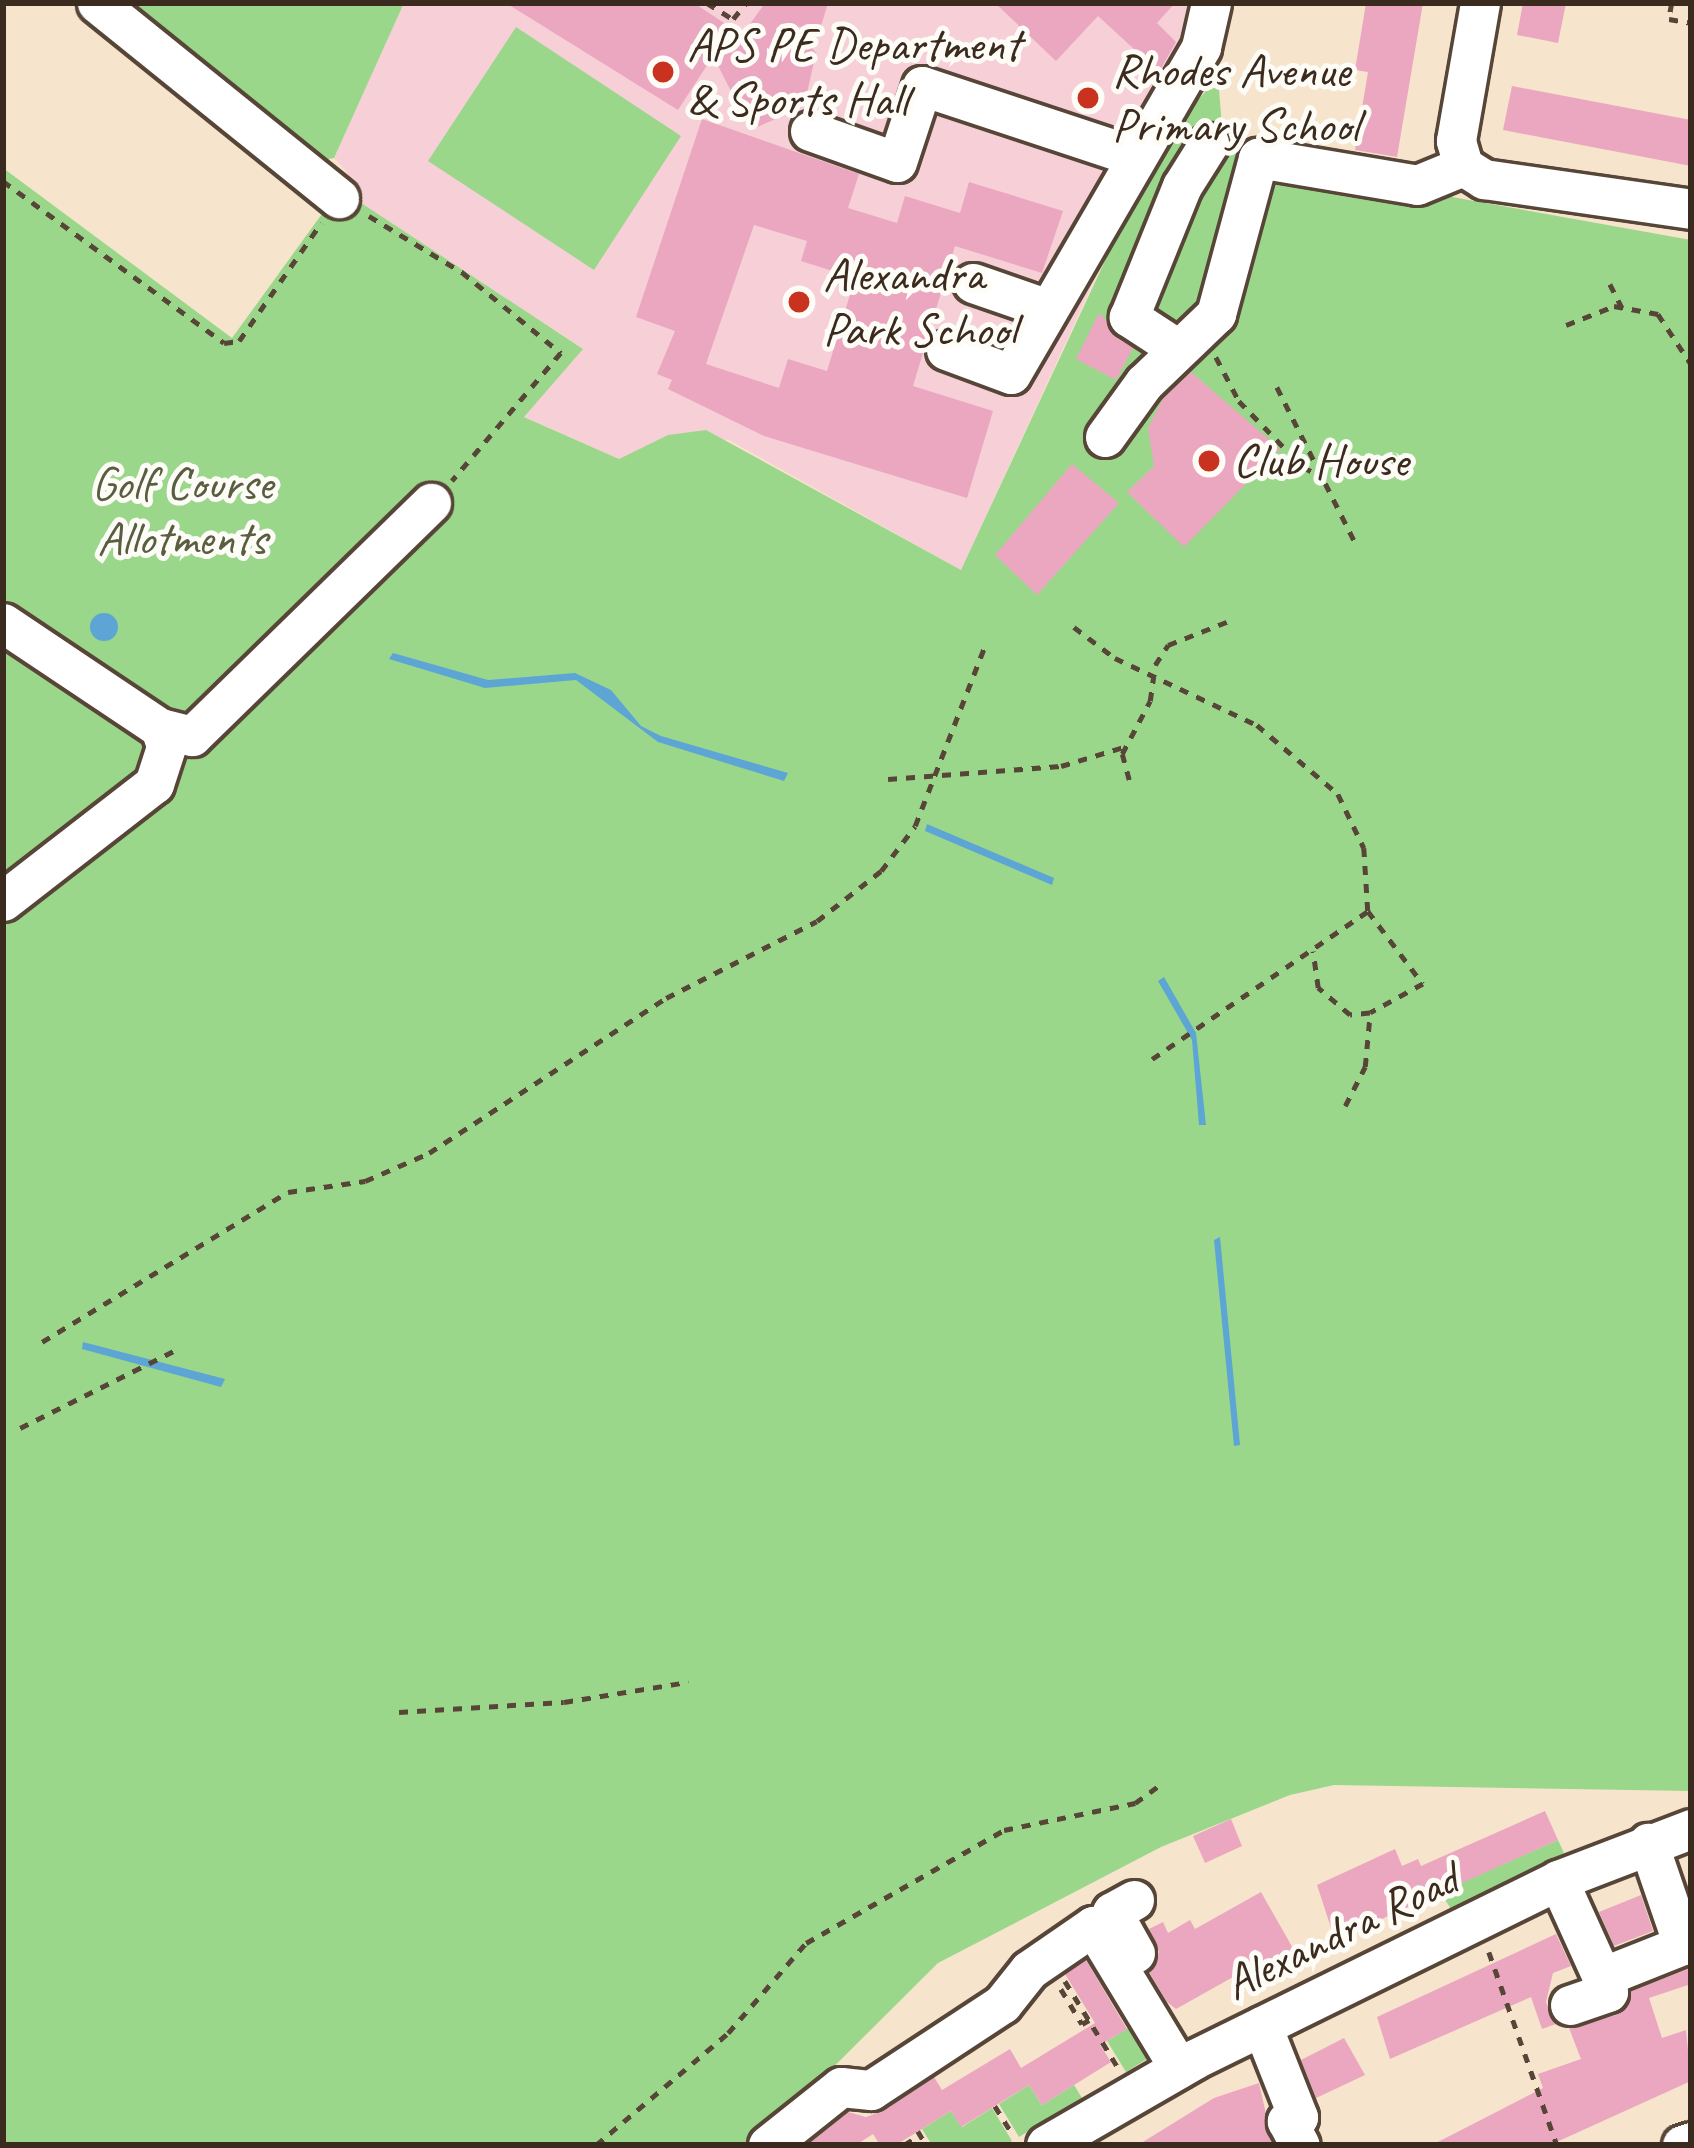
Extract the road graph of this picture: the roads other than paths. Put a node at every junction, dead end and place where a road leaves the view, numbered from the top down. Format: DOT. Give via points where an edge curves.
graph roads {
  1 [pos="97,3"];
  2 [pos="1211,3"];
  3 [pos="1480,3"];
  4 [pos="810,131"];
  5 [pos="1209,143"];
  6 [pos="1134,156"];
  7 [pos="1463,166"];
  8 [pos="339,198"];
  9 [pos="1691,209"];
  10 [pos="973,283"];
  11 [pos="1048,309"];
  12 [pos="1189,339"];
  13 [pos="946,350"];
  14 [pos="1105,437"];
  15 [pos="431,503"];
  16 [pos="3,623"];
  17 [pos="160,728"];
  18 [pos="3,902"];
  19 [pos="1691,1829"];
  20 [pos="1648,1843"];
  21 [pos="1558,1880"];
  22 [pos="1134,1900"];
  23 [pos="1602,1977"];
  24 [pos="1570,2005"];
  25 [pos="1262,2026"];
  26 [pos="1187,2064"];
  27 [pos="1691,2142"];
  28 [pos="768,2145"];
  29 [pos="1046,2145"];
  30 [pos="1300,2145"];
  31 [pos="1682,2145"];
  1 -- 8 [label="street"];
  2 -- 6 [label="street" via="1201,47"];
  3 -- 7 [label="street" via="1456,141"];
  4 -- 6 [label="street" via="897,161 922,86"];
  5 -- 12 [label="street" via="1182,186 1129,317"];
  6 -- 11 [label="street"];
  7 -- 9 [label="street" via="1484,179"];
  7 -- 12 [label="street" via="1417,185 1258,158 1216,314"];
  10 -- 11 [label="street"];
  11 -- 13 [label="street" via="1012,374"];
  12 -- 14 [label="street"];
  15 -- 17 [label="street" via="203,732"];
  16 -- 17 [label="street"];
  17 -- 18 [label="street" via="166,746 154,784"];
  19 -- 20 [label="street, Alexandra Road"];
  20 -- 21 [label="street, Alexandra Road"];
  20 -- 23 [label="street" via="1683,1945"];
  21 -- 23 [label="street"];
  21 -- 25 [label="street, Alexandra Road"];
  22 -- 26 [label="street" via="1112,1912"];
  23 -- 24 [label="street" via="1608,1993"];
  25 -- 26 [label="street, Alexandra Road"];
  25 -- 30 [label="street" via="1298,2117 1287,2121"];
  26 -- 28 [label="street" via="1093,1926 1043,1960 1002,2004 871,2090 841,2087"];
  26 -- 29 [label="street, Alexandra Road"];
  27 -- 31 [label="street"];
}
